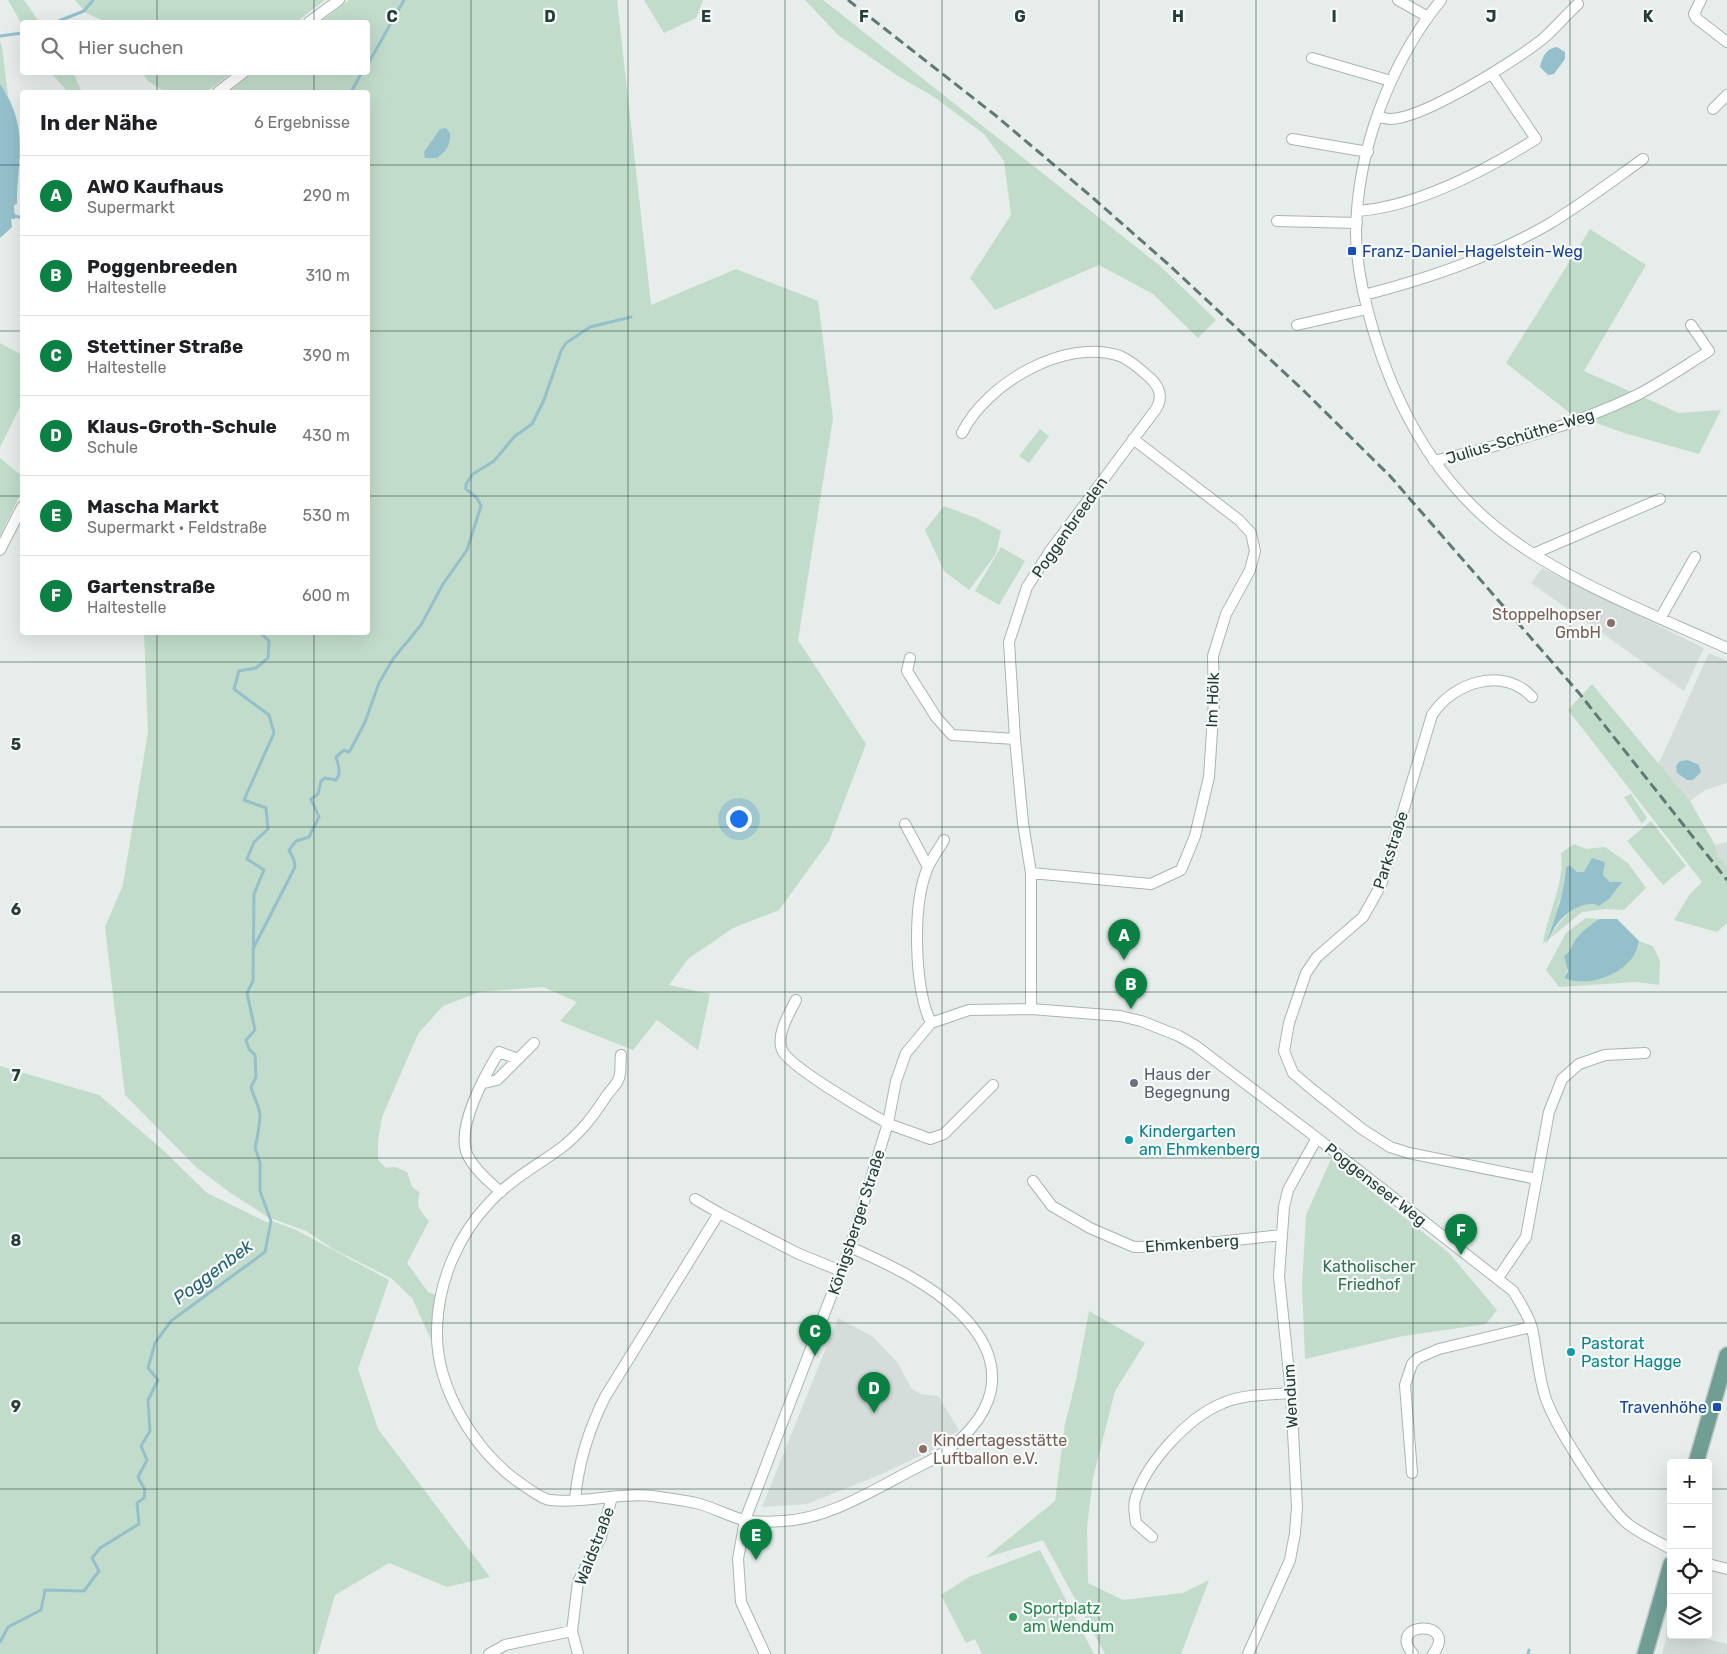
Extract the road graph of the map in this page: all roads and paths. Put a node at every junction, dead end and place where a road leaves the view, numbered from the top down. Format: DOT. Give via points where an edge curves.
graph roads {
  1 [pos="339,0"];
  2 [pos="1398,0"];
  3 [pos="1441,0"];
  4 [pos="1701,0"];
  5 [pos="1578,4"];
  6 [pos="1428,17"];
  7 [pos="312,20"];
  8 [pos="1727,42"];
  9 [pos="1312,58"];
  10 [pos="1492,74"];
  11 [pos="240,75"];
  12 [pos="1391,81"];
  13 [pos="221,90"];
  14 [pos="1727,95"];
  15 [pos="1713,109"];
  16 [pos="1378,116"];
  17 [pos="1292,139"];
  18 [pos="1368,152"];
  19 [pos="1643,159"];
  20 [pos="1358,211"];
  21 [pos="1277,221"];
  22 [pos="1357,223"];
  23 [pos="1364,295"];
  24 [pos="1367,309"];
  25 [pos="1297,325"];
  26 [pos="1691,325"];
  27 [pos="962,433"];
  28 [pos="1133,439"];
  29 [pos="1434,462"];
  30 [pos="1660,499"];
  31 [pos="20,511"];
  32 [pos="0,550"];
  33 [pos="1533,554"];
  34 [pos="1695,557"];
  35 [pos="1660,617"];
  36 [pos="1727,648"];
  37 [pos="910,658"];
  38 [pos="1532,697"];
  39 [pos="1015,739"];
  40 [pos="905,824"];
  41 [pos="944,840"];
  42 [pos="928,867"];
  43 [pos="1031,873"];
  44 [pos="796,1000"];
  45 [pos="1031,1009"];
  46 [pos="931,1023"];
  47 [pos="534,1043"];
  48 [pos="1645,1053"];
  49 [pos="620,1055"];
  50 [pos="518,1059"];
  51 [pos="484,1083"];
  52 [pos="993,1085"];
  53 [pos="888,1123"];
  54 [pos="1317,1138"];
  55 [pos="1537,1179"];
  56 [pos="1033,1181"];
  57 [pos="501,1192"];
  58 [pos="695,1199"];
  59 [pos="719,1213"];
  60 [pos="1282,1235"];
  61 [pos="850,1247"];
  62 [pos="841,1271"];
  63 [pos="1498,1278"];
  64 [pos="1532,1327"];
  65 [pos="1727,1355"];
  66 [pos="1291,1393"];
  67 [pos="1697,1459"];
  68 [pos="1412,1473"];
  69 [pos="612,1497"];
  70 [pos="575,1500"];
  71 [pos="745,1520"];
  72 [pos="1152,1537"];
  73 [pos="1667,1547"];
  74 [pos="1712,1565"];
  75 [pos="1727,1569"];
  76 [pos="1667,1578"];
  77 [pos="572,1631"];
  78 [pos="489,1654"];
  79 [pos="578,1654"];
  80 [pos="765,1654"];
  81 [pos="1248,1654"];
  82 [pos="1412,1654"];
  83 [pos="1433,1654"];
  84 [pos="1645,1654"];
  1 -- 7 [label="street"];
  2 -- 6 [label="street"];
  3 -- 6 [label="street"];
  4 -- 8 [label="street" via="1694,14 1696,18"];
  5 -- 10 [label="street" via="1545,37"];
  6 -- 12 [label="street"];
  9 -- 12 [label="street"];
  10 -- 16 [label="street" via="1452,96 1402,116 1390,119"];
  10 -- 20 [label="street" via="1536,139 1503,159 1416,198"];
  11 -- 13 [label="street"];
  12 -- 16 [label="street"];
  14 -- 15 [label="street"];
  16 -- 18 [label="street"];
  17 -- 18 [label="street"];
  18 -- 20 [label="street"];
  19 -- 23 [label="street" via="1572,210 1514,242 1445,271"];
  20 -- 22 [label="street"];
  21 -- 22 [label="street"];
  22 -- 23 [label="street" via="1358,260"];
  23 -- 24 [label="street"];
  24 -- 25 [label="street"];
  24 -- 29 [label="street" via="1394,390"];
  26 -- 29 [label="street, Julius-Schüthe-Weg" via="1709,351 1638,394 1577,421"];
  27 -- 28 [label="street, Poggenbreeden" via="968,421 1016,376 1062,356 1083,352 1119,356 1132,362 1154,382 1160,402"];
  28 -- 39 [label="street, Poggenbreeden" via="1027,588 1009,642"];
  28 -- 43 [label="street, Im Hölk" via="1239,520 1251,533 1255,551 1250,570 1226,614 1213,656 1214,702 1209,777 1196,836 1181,870 1151,884"];
  29 -- 33 [label="street" via="1485,518"];
  30 -- 33 [label="street"];
  31 -- 32 [label="street"];
  33 -- 35 [label="street"];
  34 -- 35 [label="street"];
  35 -- 36 [label="street"];
  37 -- 39 [label="street" via="907,671 936,717 952,735"];
  38 -- 55 [label="street, Parkstraße" via="1523,688 1499,680 1480,680 1447,697 1436,708 1381,885 1363,917 1317,957 1306,973 1289,1023 1284,1051 1293,1073 1390,1147"];
  39 -- 43 [label="street, Poggenbreeden"];
  40 -- 42 [label="street"];
  41 -- 42 [label="street"];
  42 -- 46 [label="street" via="918,929 919,980"];
  43 -- 45 [label="street, Poggenbreeden"];
  44 -- 53 [label="street" via="782,1035 785,1056 798,1068"];
  45 -- 46 [label="street" via="969,1010"];
  45 -- 54 [label="street, Poggenseer Weg" via="1120,1016 1161,1028 1196,1046"];
  46 -- 53 [label="street, Königsberger Straße" via="906,1053 896,1081"];
  47 -- 50 [label="street"];
  48 -- 55 [label="street" via="1604,1055 1578,1064 1562,1079 1549,1112"];
  49 -- 57 [label="street" via="620,1075 616,1085 592,1119 562,1147"];
  50 -- 51 [label="street" via="498,1080"];
  50 -- 51 [label="street" via="499,1052"];
  51 -- 57 [label="street" via="467,1119 467,1154 484,1177"];
  52 -- 53 [label="street" via="944,1134 930,1139"];
  53 -- 61 [label="street, Königsberger Straße"];
  54 -- 60 [label="street, Wendum" via="1288,1190"];
  54 -- 63 [label="street, Poggenseer Weg"];
  55 -- 63 [label="street" via="1526,1237"];
  56 -- 60 [label="street, Ehmkenberg" via="1052,1206 1090,1228 1134,1247 1181,1246"];
  57 -- 70 [label="street" via="486,1206 461,1243 445,1275 437,1329 439,1360 445,1382 474,1439 508,1475 546,1500"];
  58 -- 59 [label="street"];
  59 -- 62 [label="street" via="784,1248"];
  59 -- 70 [label="street" via="605,1396 583,1453"];
  60 -- 66 [label="street, Wendum" via="1279,1276"];
  61 -- 62 [label="street, Königsberger Straße"];
  61 -- 71 [label="street" via="882,1261 960,1313 986,1349 994,1377 990,1398 981,1417 966,1435 934,1460 823,1513 784,1522"];
  62 -- 71 [label="street, Königsberger Straße"];
  63 -- 64 [label="street, Poggenseer Weg" via="1513,1291"];
  64 -- 68 [label="street" via="1439,1350 1418,1358 1412,1364 1405,1385"];
  64 -- 73 [label="street, Poggenseer Weg" via="1545,1398 1600,1490 1628,1524"];
  65 -- 67 [label="main road"];
  66 -- 72 [label="street" via="1222,1403 1179,1434 1155,1460 1134,1501 1136,1523"];
  66 -- 81 [label="street, Wendum" via="1297,1507 1295,1533 1290,1560"];
  69 -- 70 [label="street"];
  69 -- 71 [label="street" via="648,1495 697,1503"];
  69 -- 77 [label="street, Waldstraße" via="601,1537 578,1582"];
  71 -- 80 [label="street, Königsberger Straße" via="738,1559 741,1602"];
  74 -- 75 [label="street"];
  76 -- 84 [label="main road"];
  77 -- 78 [label="street" via="505,1645"];
  77 -- 79 [label="street, Waldstraße"];
  82 -- 83 [label="street" via="1407,1644 1409,1636 1422,1627 1434,1632 1438,1638"];
}
